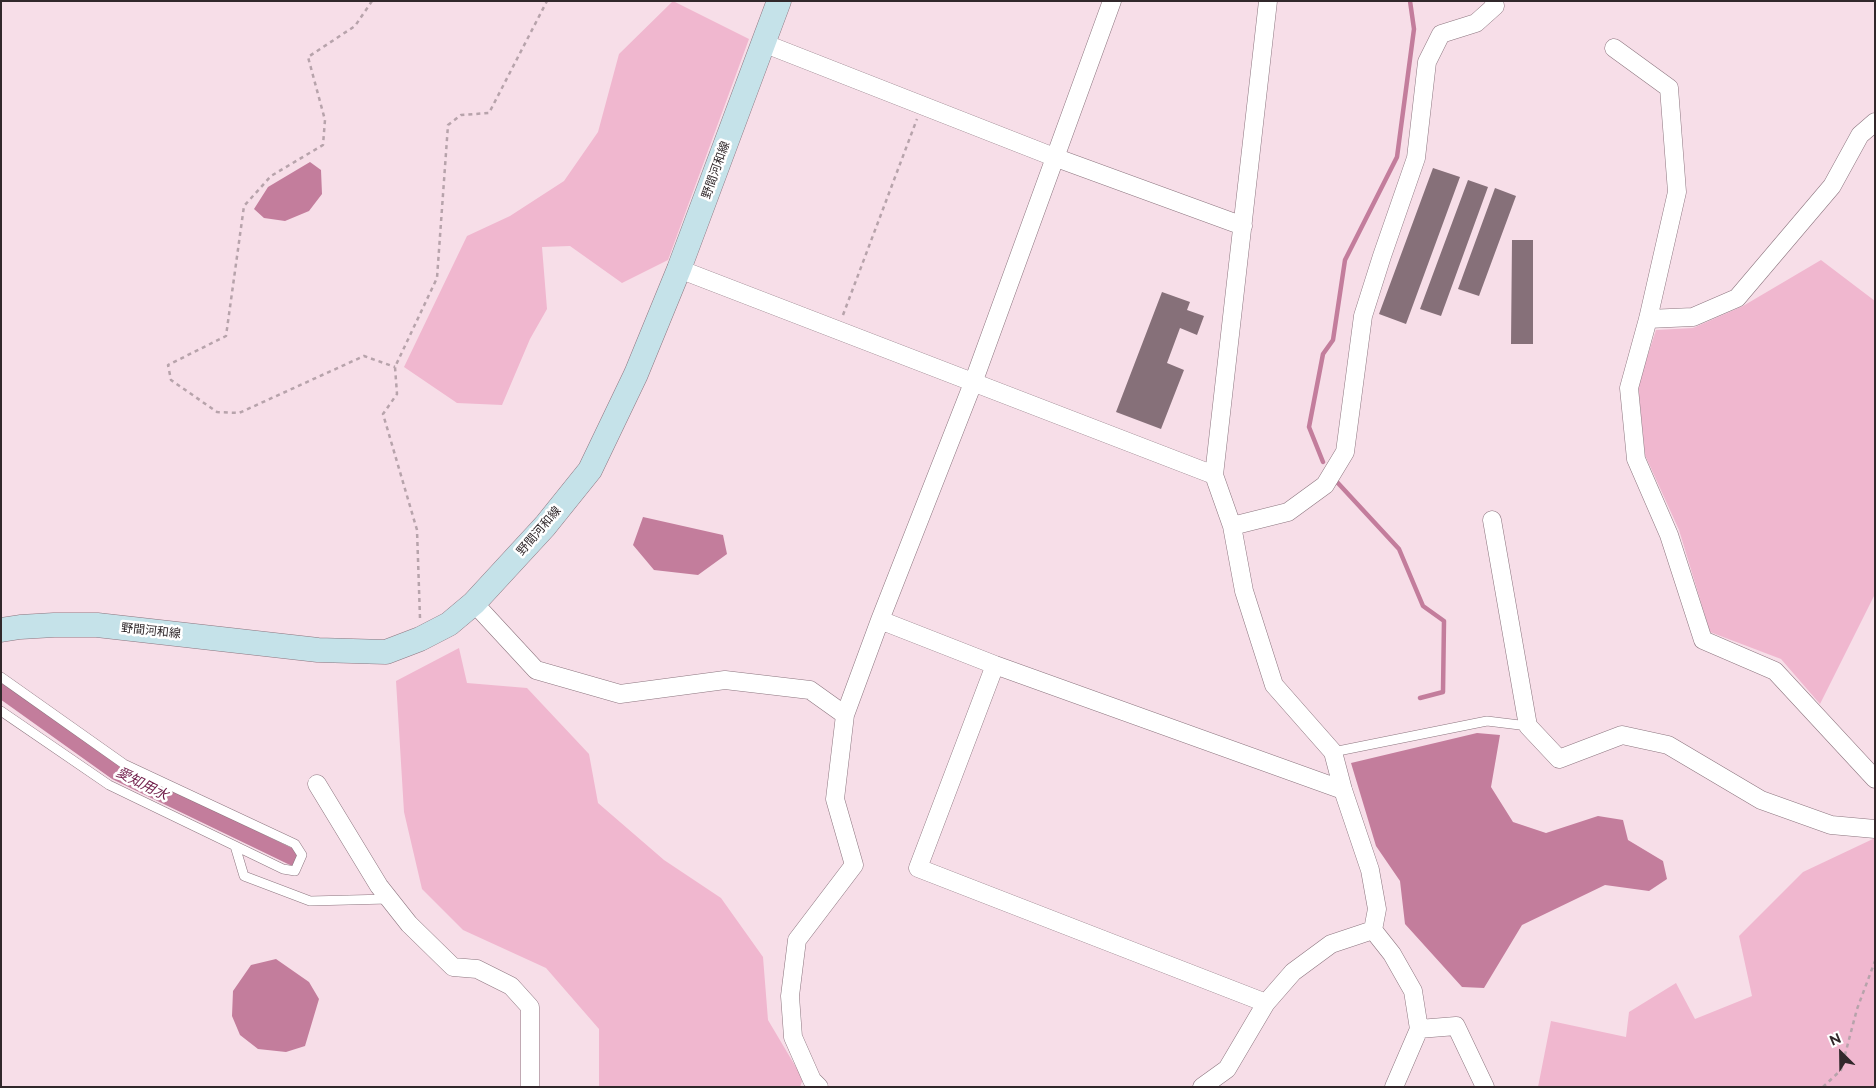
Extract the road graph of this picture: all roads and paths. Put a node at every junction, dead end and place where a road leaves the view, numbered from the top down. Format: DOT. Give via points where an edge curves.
graph roads {
  1 [pos="372,1"];
  2 [pos="547,1"];
  3 [pos="779,1"];
  4 [pos="1112,1"];
  5 [pos="1268,1"];
  6 [pos="1494,1"];
  7 [pos="763,43"];
  8 [pos="1614,48"];
  9 [pos="922,106"];
  10 [pos="1875,122"];
  11 [pos="1054,157"];
  12 [pos="1243,226"];
  13 [pos="679,268"];
  14 [pos="1648,319"];
  15 [pos="837,330"];
  16 [pos="396,367"];
  17 [pos="973,383"];
  18 [pos="1214,475"];
  19 [pos="1492,520"];
  20 [pos="1232,526"];
  21 [pos="474,603"];
  22 [pos="880,620"];
  23 [pos="1,630"];
  24 [pos="420,640"];
  25 [pos="995,665"];
  26 [pos="1,677"];
  27 [pos="1,711"];
  28 [pos="845,715"];
  29 [pos="1528,726"];
  30 [pos="1333,752"];
  31 [pos="1875,779"];
  32 [pos="317,784"];
  33 [pos="1343,790"];
  34 [pos="1875,829"];
  35 [pos="235,846"];
  36 [pos="389,899"];
  37 [pos="1373,930"];
  38 [pos="1875,961"];
  39 [pos="1266,1003"];
  40 [pos="1419,1029"];
  41 [pos="813,1084"];
  42 [pos="530,1087"];
  43 [pos="1202,1087"];
  44 [pos="1394,1087"];
  45 [pos="1485,1087"];
  46 [pos="1823,1087"];
  1 -- 16 [label="path" via="356,26 308,58 325,120 323,146 271,176 244,206 226,336 168,365 171,380 217,412 239,413 364,356"];
  2 -- 16 [label="path" via="489,113 461,115 448,125 438,278"];
  3 -- 7 [label="main road, 野間河和線"];
  4 -- 11 [label="street"];
  5 -- 12 [label="street"];
  6 -- 20 [label="street" via="1495,6 1476,23 1440,34 1427,62 1416,158 1362,316 1344,452 1325,484 1288,512"];
  7 -- 9 [label="street"];
  7 -- 13 [label="main road, 野間河和線"];
  8 -- 14 [label="street" via="1669,88 1677,192"];
  9 -- 11 [label="street"];
  9 -- 15 [label="path"];
  10 -- 14 [label="street" via="1860,135 1832,186 1737,298 1692,317"];
  11 -- 12 [label="street"];
  11 -- 17 [label="street"];
  12 -- 18 [label="street"];
  13 -- 15 [label="street"];
  13 -- 21 [label="main road, 野間河和線" via="636,374 590,470 545,526"];
  14 -- 31 [label="street" via="1629,388 1636,459 1669,535 1703,640 1775,671"];
  15 -- 17 [label="street"];
  16 -- 24 [label="path" via="398,394 383,414 417,530"];
  17 -- 18 [label="street"];
  17 -- 22 [label="street"];
  18 -- 20 [label="street"];
  19 -- 29 [label="street"];
  20 -- 30 [label="street" via="1244,591 1274,685"];
  21 -- 24 [label="main road, 野間河和線" via="450,624"];
  21 -- 28 [label="street" via="536,670 620,694 725,680 810,690"];
  22 -- 25 [label="street"];
  22 -- 28 [label="street"];
  23 -- 24 [label="main road, 野間河和線" via="97,625 318,650 386,652"];
  25 -- 33 [label="street"];
  25 -- 39 [label="street" via="918,868"];
  26 -- 35 [label="lane" via="124,764 294,844 302,855 295,871 283,869"];
  27 -- 35 [label="lane" via="110,785"];
  28 -- 41 [label="street" via="835,800 854,865 797,940 790,996 793,1037"];
  29 -- 30 [label="lane" via="1487,721"];
  29 -- 34 [label="street" via="1559,759 1622,735 1668,745 1761,800 1831,826"];
  30 -- 33 [label="street"];
  32 -- 36 [label="street"];
  33 -- 37 [label="street" via="1370,870 1377,909"];
  35 -- 36 [label="lane" via="244,876 310,901"];
  36 -- 42 [label="street" via="409,924 453,967 477,968 511,986 530,1008"];
  37 -- 39 [label="street" via="1332,944 1292,972"];
  37 -- 40 [label="street" via="1414,991"];
  38 -- 46 [label="path" via="1856,1009 1841,1070"];
  39 -- 43 [label="street" via="1227,1069"];
  40 -- 44 [label="street"];
  40 -- 45 [label="street" via="1456,1026"];
}
